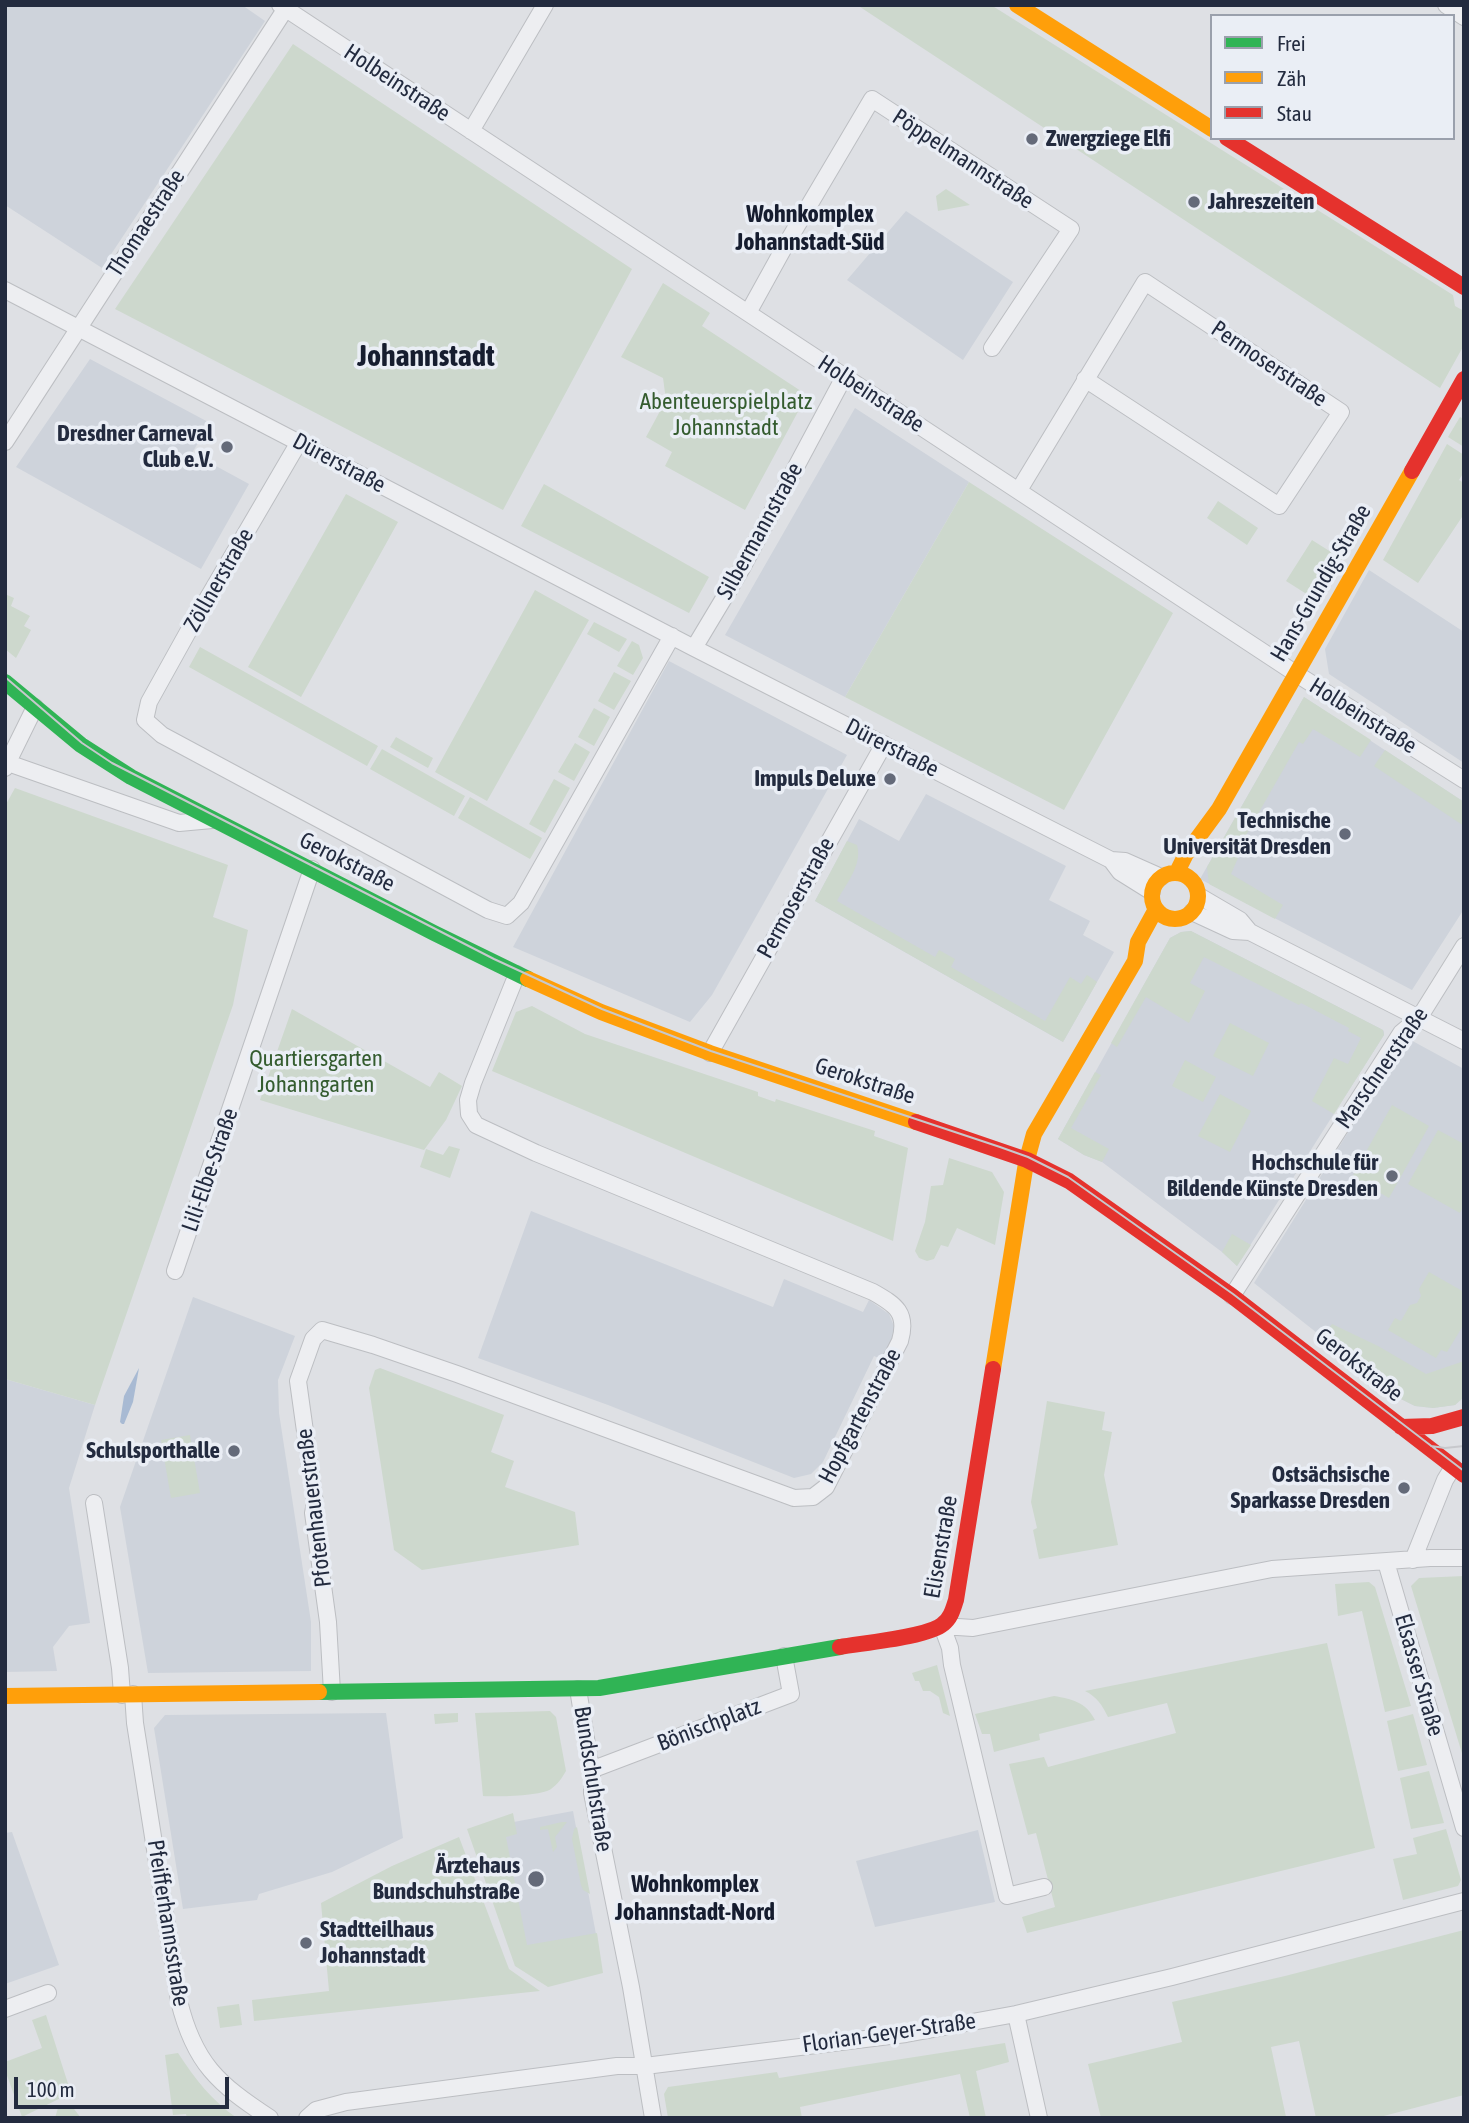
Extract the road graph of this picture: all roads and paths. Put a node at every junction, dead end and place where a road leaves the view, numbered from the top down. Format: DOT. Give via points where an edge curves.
graph roads {
  1 [pos="545,5"];
  2 [pos="1017,5"];
  3 [pos="1446,5"];
  4 [pos="284,6"];
  5 [pos="1464,17"];
  6 [pos="1210,128"];
  7 [pos="471,131"];
  8 [pos="1230,140"];
  9 [pos="1464,287"];
  10 [pos="5,290"];
  11 [pos="748,313"];
  12 [pos="78,327"];
  13 [pos="992,348"];
  14 [pos="844,377"];
  15 [pos="1085,379"];
  16 [pos="1464,379"];
  17 [pos="5,442"];
  18 [pos="299,442"];
  19 [pos="1019,490"];
  20 [pos="672,636"];
  21 [pos="694,648"];
  22 [pos="1296,673"];
  23 [pos="5,682"];
  24 [pos="35,707"];
  25 [pos="145,720"];
  26 [pos="884,744"];
  27 [pos="10,747"];
  28 [pos="6,766"];
  29 [pos="1464,780"];
  30 [pos="1219,809"];
  31 [pos="214,820"];
  32 [pos="1111,860"];
  33 [pos="312,869"];
  34 [pos="1169,875"];
  35 [pos="1196,888"];
  36 [pos="1152,892"];
  37 [pos="1156,909"];
  38 [pos="1192,912"];
  39 [pos="1172,919"];
  40 [pos="1250,932"];
  41 [pos="1464,946"];
  42 [pos="1135,961"];
  43 [pos="517,974"];
  44 [pos="1419,1018"];
  45 [pos="1464,1041"];
  46 [pos="710,1054"];
  47 [pos="1027,1160"];
  48 [pos="176,1271"];
  49 [pos="1232,1296"];
  50 [pos="322,1330"];
  51 [pos="1464,1417"];
  52 [pos="1401,1427"];
  53 [pos="1459,1471"];
  54 [pos="94,1503"];
  55 [pos="1464,1558"];
  56 [pos="1413,1560"];
  57 [pos="1386,1562"];
  58 [pos="942,1626"];
  59 [pos="784,1656"];
  60 [pos="579,1689"];
  61 [pos="332,1692"];
  62 [pos="127,1695"];
  63 [pos="5,1696"];
  64 [pos="591,1770"];
  65 [pos="1464,1828"];
  66 [pos="1044,1887"];
  67 [pos="1464,1901"];
  68 [pos="48,1993"];
  69 [pos="5,2009"];
  70 [pos="1016,2014"];
  71 [pos="645,2066"];
  72 [pos="270,2118"];
  73 [pos="307,2118"];
  74 [pos="653,2118"];
  75 [pos="1039,2118"];
  1 -- 7 [label="street"];
  2 -- 6 [label="street"];
  3 -- 5 [label="street"];
  4 -- 7 [label="street, Holbeinstraße"];
  4 -- 12 [label="street, Thomaestraße"];
  7 -- 11 [label="street, Holbeinstraße"];
  8 -- 9 [label="street"];
  10 -- 12 [label="street, Dürerstraße"];
  11 -- 13 [label="street, Pöppelmannstraße" via="872,99 1071,229"];
  11 -- 14 [label="street, Holbeinstraße"];
  12 -- 17 [label="street, Thomaestraße"];
  12 -- 18 [label="street, Dürerstraße"];
  14 -- 19 [label="street, Holbeinstraße"];
  14 -- 21 [label="street, Silbermannstraße"];
  15 -- 15 [label="street, Permoserstraße" via="1145,282 1341,412 1279,506"];
  15 -- 19 [label="street, Permoserstraße"];
  16 -- 22 [label="street, Hans-Grundig-Straße"];
  18 -- 20 [label="street, Dürerstraße"];
  18 -- 25 [label="street, Zöllnerstraße" via="149,702"];
  19 -- 22 [label="street, Holbeinstraße"];
  20 -- 21 [label="street, Dürerstraße"];
  20 -- 25 [label="street, Gerokstraße" via="521,903 508,916 488,910 162,735"];
  21 -- 26 [label="street, Dürerstraße"];
  22 -- 29 [label="street, Holbeinstraße"];
  22 -- 30 [label="street, Hans-Grundig-Straße"];
  23 -- 24 [label="street, Gerokstraße"];
  24 -- 27 [label="street"];
  24 -- 31 [label="street, Gerokstraße" via="110,765"];
  26 -- 32 [label="street, Dürerstraße"];
  26 -- 46 [label="street, Permoserstraße"];
  27 -- 28 [label="street"];
  28 -- 31 [label="street" via="179,823"];
  30 -- 34 [label="street, Hans-Grundig-Straße"];
  30 -- 35 [label="street, Hans-Grundig-Straße"];
  31 -- 33 [label="street, Gerokstraße"];
  32 -- 34 [label="street, Dürerstraße"];
  32 -- 36 [label="street, Dürerstraße" via="1120,872"];
  33 -- 43 [label="street, Gerokstraße"];
  33 -- 48 [label="street, Lili-Elbe-Straße"];
  34 -- 35 [label="street" via="1186,875"];
  34 -- 36 [label="street" via="1154,885"];
  35 -- 38 [label="street"];
  35 -- 40 [label="street"];
  36 -- 37 [label="street"];
  37 -- 39 [label="street"];
  37 -- 42 [label="street" via="1138,942"];
  38 -- 39 [label="street"];
  38 -- 40 [label="street" via="1233,930"];
  39 -- 42 [label="street"];
  40 -- 44 [label="street"];
  41 -- 44 [label="street, Marschnerstraße"];
  42 -- 47 [label="street" via="1038,1127"];
  43 -- 46 [label="street, Gerokstraße"];
  43 -- 50 [label="street, Hopfgartenstraße" via="468,1100 476,1125 873,1292 899,1311 904,1329 900,1341 826,1487 813,1497 794,1498 435,1366"];
  44 -- 45 [label="street"];
  44 -- 49 [label="street, Marschnerstraße" via="1401,1033"];
  46 -- 47 [label="street, Gerokstraße"];
  47 -- 49 [label="street, Gerokstraße" via="1069,1181"];
  47 -- 58 [label="street, Elisenstraße" via="956,1600"];
  49 -- 52 [label="street, Gerokstraße"];
  50 -- 61 [label="street, Pfotenhauerstraße" via="313,1339 298,1381 315,1503"];
  51 -- 52 [label="street" via="1432,1426"];
  52 -- 53 [label="street, Gerokstraße"];
  53 -- 56 [label="street" via="1445,1480"];
  54 -- 62 [label="street, Pfeifferhannsstraße"];
  55 -- 56 [label="street"];
  56 -- 57 [label="street"];
  57 -- 58 [label="street" via="1272,1569 973,1628"];
  57 -- 65 [label="street, Elsasser Straße"];
  58 -- 59 [label="street" via="915,1635"];
  58 -- 66 [label="street, Elisenstraße" via="1007,1896"];
  59 -- 60 [label="street"];
  59 -- 64 [label="street, Bönischplatz" via="791,1694"];
  60 -- 61 [label="street"];
  60 -- 64 [label="street, Bundschuhstraße"];
  61 -- 62 [label="street"];
  62 -- 63 [label="street"];
  62 -- 72 [label="street, Pfeifferhannsstraße" via="186,2028 194,2047 222,2084"];
  64 -- 71 [label="street, Bundschuhstraße"];
  67 -- 70 [label="street, Florian-Geyer-Straße"];
  68 -- 69 [label="street"];
  70 -- 71 [label="street, Florian-Geyer-Straße" via="906,2034"];
  70 -- 75 [label="street"];
  71 -- 73 [label="street, Florian-Geyer-Straße" via="346,2102 316,2110"];
  71 -- 74 [label="street, Bundschuhstraße"];
}
